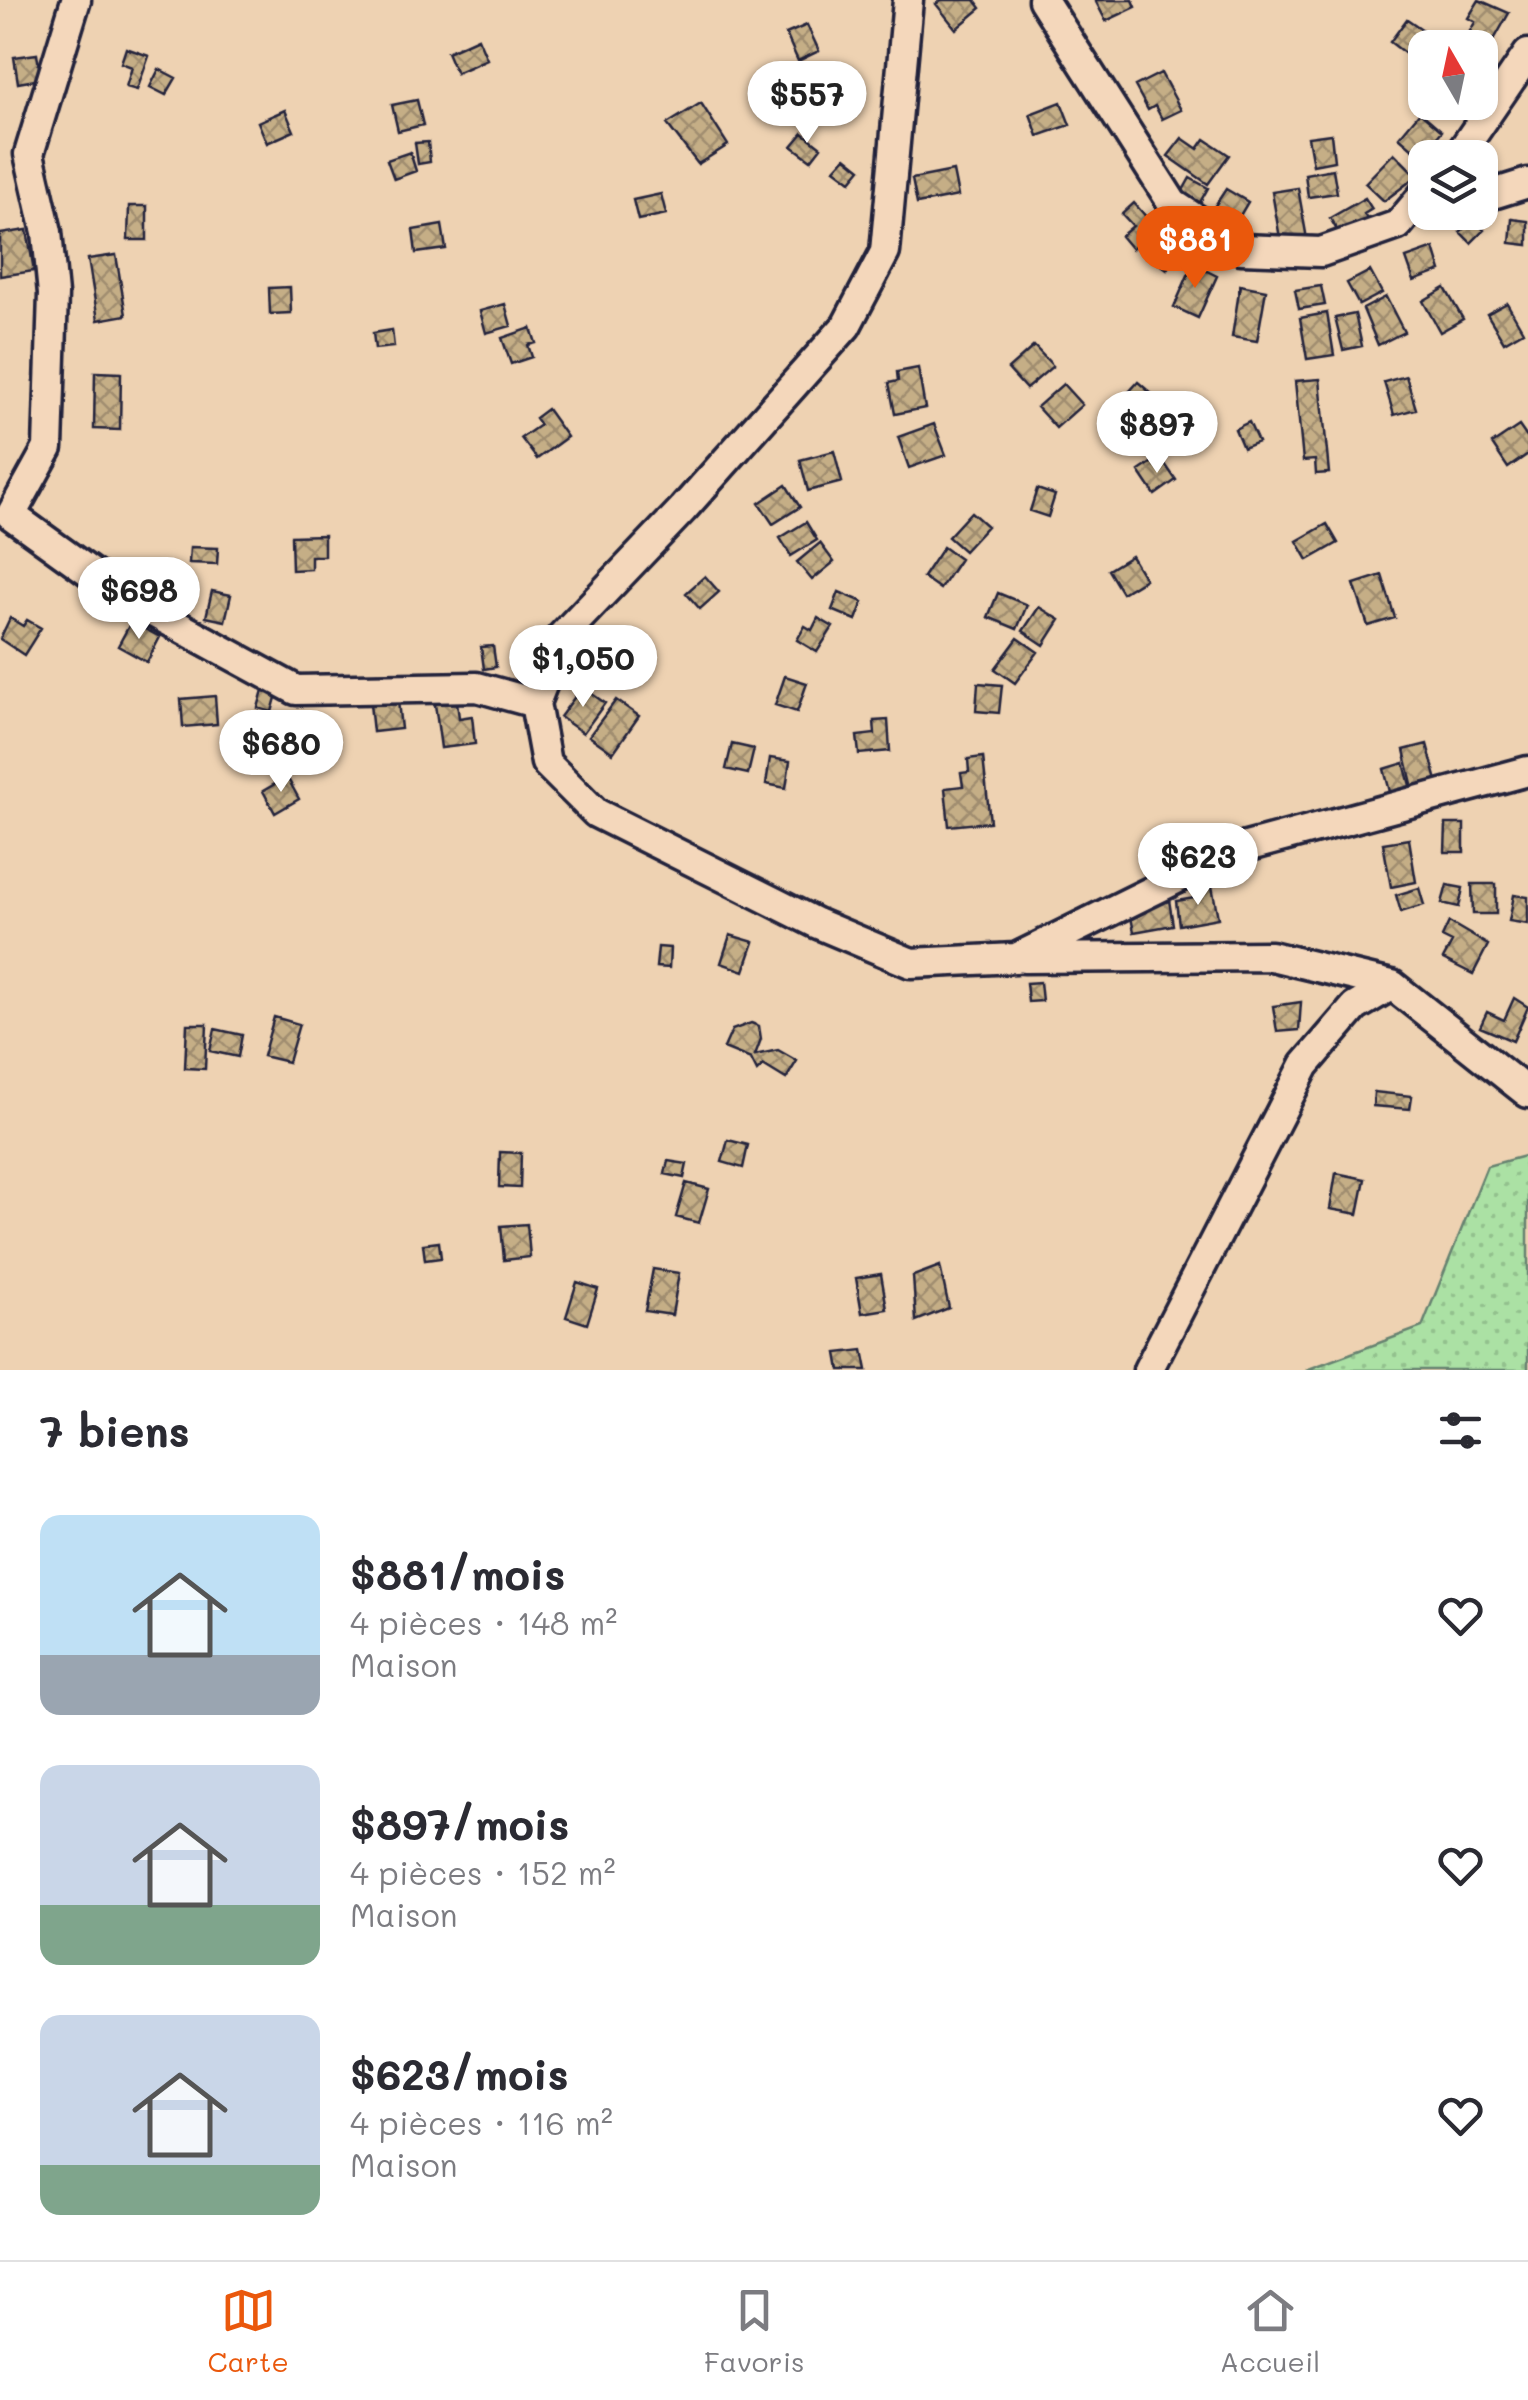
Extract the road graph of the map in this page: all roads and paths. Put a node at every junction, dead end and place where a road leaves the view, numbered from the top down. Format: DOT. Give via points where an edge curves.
graph roads {
  1 [pos="76,0"];
  2 [pos="908,0"];
  3 [pos="1043,0"];
  4 [pos="1528,54"];
  5 [pos="1468,140"];
  6 [pos="1528,183"];
  7 [pos="1498,192"];
  8 [pos="1408,213"];
  9 [pos="1408,221"];
  10 [pos="1398,224"];
  11 [pos="6,518"];
  12 [pos="535,702"];
  13 [pos="1528,771"];
  14 [pos="1016,958"];
  15 [pos="1392,985"];
  16 [pos="1528,1093"];
  17 [pos="1148,1370"];
  1 -- 11 [label="street" via="29,154 53,294 48,448"];
  2 -- 12 [label="street" via="885,252 846,326 561,637"];
  3 -- 10 [label="street" via="1173,204 1241,249 1321,252"];
  4 -- 5 [label="street"];
  6 -- 7 [label="street"];
  8 -- 10 [label="street"];
  9 -- 10 [label="street"];
  11 -- 12 [label="street" via="123,596 296,690 477,687"];
  12 -- 14 [label="street" via="546,763 596,813 911,963"];
  13 -- 14 [label="street" via="1235,850"];
  14 -- 15 [label="street" via="1271,956"];
  15 -- 16 [label="street"];
  15 -- 17 [label="street" via="1355,1007 1305,1064"];
}
